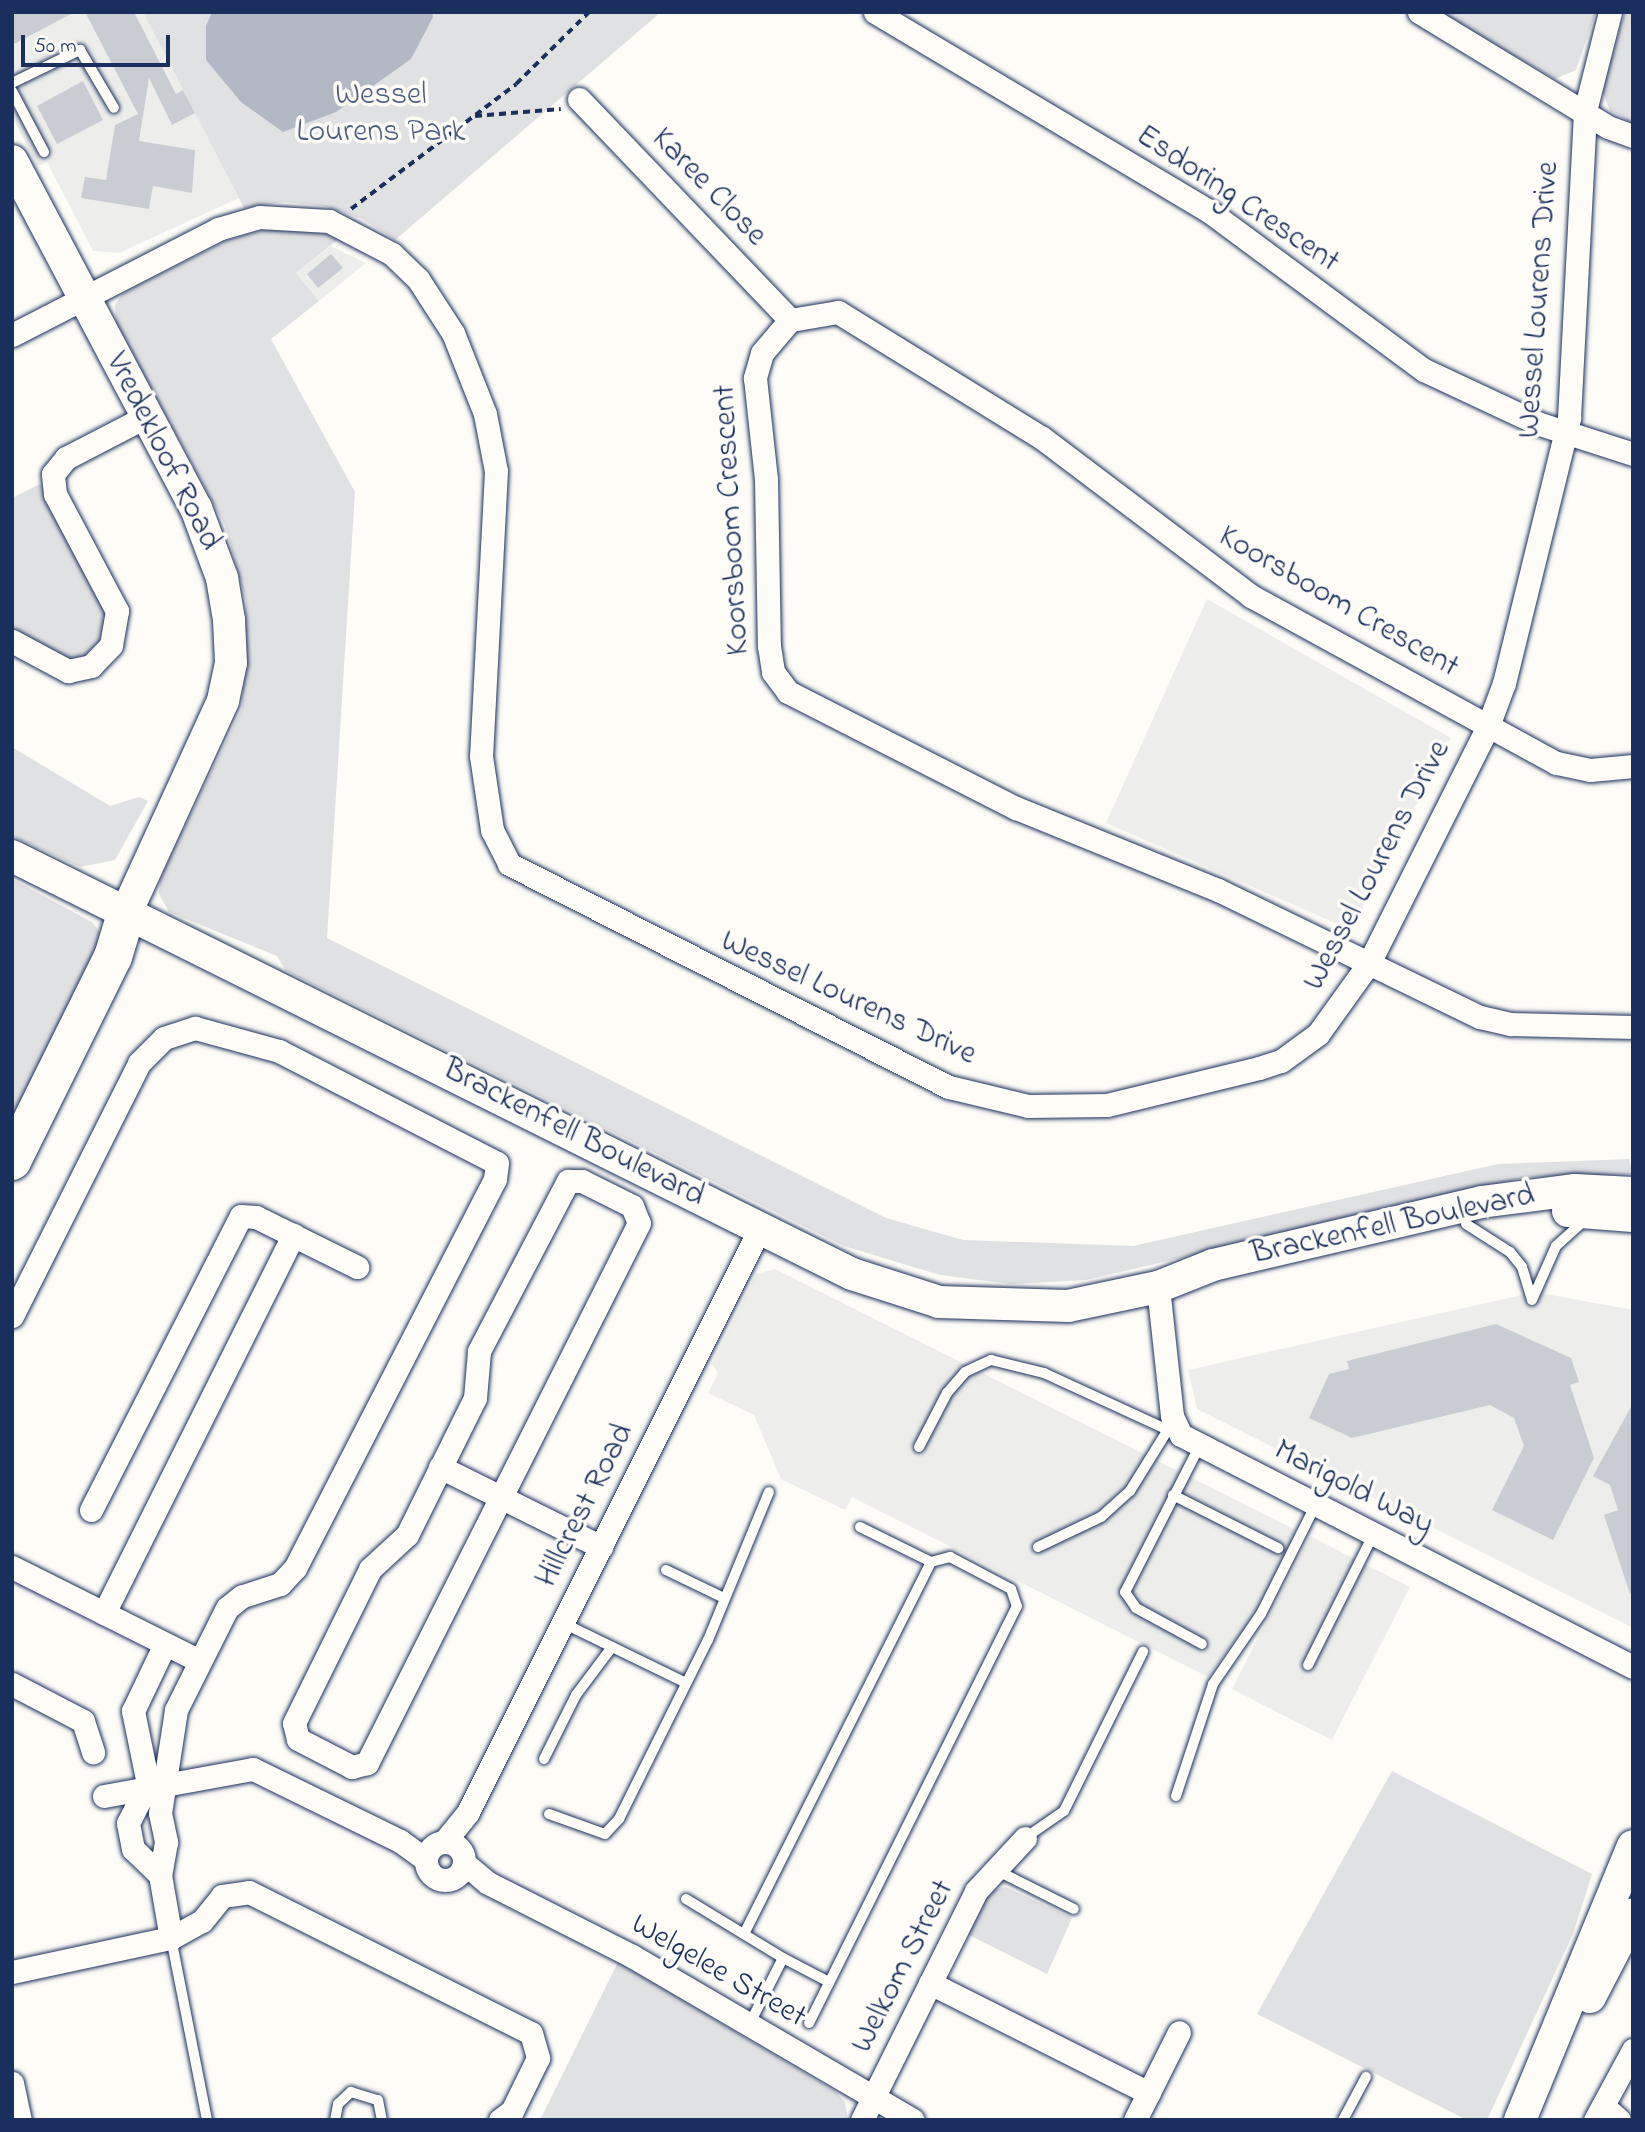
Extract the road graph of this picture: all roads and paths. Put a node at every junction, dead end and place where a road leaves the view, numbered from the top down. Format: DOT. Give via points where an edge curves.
graph roads {
  1 [pos="589,12"];
  2 [pos="874,12"];
  3 [pos="1419,12"];
  4 [pos="1610,12"];
  5 [pos="12,83"];
  6 [pos="12,91"];
  7 [pos="583,104"];
  8 [pos="114,108"];
  9 [pos="1585,111"];
  10 [pos="473,116"];
  11 [pos="1633,136"];
  12 [pos="44,152"];
  13 [pos="12,161"];
  14 [pos="334,222"];
  15 [pos="84,298"];
  16 [pos="790,320"];
  17 [pos="12,335"];
  18 [pos="147,416"];
  19 [pos="1566,434"];
  20 [pos="1633,454"];
  21 [pos="12,641"];
  22 [pos="1488,726"];
  23 [pos="1633,766"];
  24 [pos="12,856"];
  25 [pos="127,911"];
  26 [pos="1369,963"];
  27 [pos="1633,1027"];
  28 [pos="12,1161"];
  29 [pos="1633,1193"];
  30 [pos="1595,1212"];
  31 [pos="1633,1216"];
  32 [pos="1466,1224"];
  33 [pos="760,1228"];
  34 [pos="293,1235"];
  35 [pos="357,1267"];
  36 [pos="1158,1287"];
  37 [pos="12,1316"];
  38 [pos="1182,1438"];
  39 [pos="919,1447"];
  40 [pos="440,1467"];
  41 [pos="769,1492"];
  42 [pos="1173,1495"];
  43 [pos="502,1498"];
  44 [pos="1315,1506"];
  45 [pos="91,1510"];
  46 [pos="860,1527"];
  47 [pos="1373,1535"];
  48 [pos="1038,1546"];
  49 [pos="601,1547"];
  50 [pos="1278,1548"];
  51 [pos="931,1562"];
  52 [pos="12,1567"];
  53 [pos="666,1570"];
  54 [pos="722,1597"];
  55 [pos="104,1613"];
  56 [pos="563,1623"];
  57 [pos="165,1644"];
  58 [pos="1202,1644"];
  59 [pos="612,1647"];
  60 [pos="1143,1652"];
  61 [pos="200,1661"];
  62 [pos="1307,1665"];
  63 [pos="1633,1667"];
  64 [pos="686,1683"];
  65 [pos="12,1684"];
  66 [pos="93,1752"];
  67 [pos="544,1759"];
  68 [pos="158,1782"];
  69 [pos="104,1796"];
  70 [pos="1176,1796"];
  71 [pos="549,1814"];
  72 [pos="1025,1838"];
  73 [pos="1633,1846"];
  74 [pos="446,1857"];
  75 [pos="996,1870"];
  76 [pos="160,1875"];
  77 [pos="686,1899"];
  78 [pos="1074,1909"];
  79 [pos="1633,1914"];
  80 [pos="744,1934"];
  81 [pos="171,1938"];
  82 [pos="783,1958"];
  83 [pos="12,1972"];
  84 [pos="830,1982"];
  85 [pos="930,1983"];
  86 [pos="809,2023"];
  87 [pos="749,2025"];
  88 [pos="1179,2032"];
  89 [pos="1633,2050"];
  90 [pos="1366,2077"];
  91 [pos="12,2083"];
  92 [pos="1149,2093"];
  93 [pos="872,2099"];
  94 [pos="1606,2115"];
  95 [pos="20,2120"];
  96 [pos="207,2120"];
  97 [pos="335,2120"];
  98 [pos="382,2120"];
  99 [pos="500,2120"];
  100 [pos="862,2120"];
  101 [pos="913,2120"];
  102 [pos="1135,2120"];
  103 [pos="1343,2120"];
  104 [pos="1520,2120"];
  105 [pos="1526,2120"];
  1 -- 10 [label="path" via="532,69"];
  2 -- 19 [label="street, Esdoring Crescent" via="1209,211 1424,370"];
  3 -- 9 [label="street"];
  4 -- 9 [label="street, Wessel Lourens Drive"];
  5 -- 8 [label="lane" via="80,50"];
  6 -- 12 [label="lane"];
  7 -- 10 [label="path"];
  7 -- 16 [label="street, Karee Close"];
  9 -- 11 [label="street"];
  9 -- 19 [label="street, Wessel Lourens Drive"];
  10 -- 14 [label="path"];
  13 -- 15 [label="street, Vredekloof Road"];
  14 -- 15 [label="street, Wessel Lourens Drive" via="279,216 238,222"];
  14 -- 26 [label="street, Wessel Lourens Drive" via="369,239 418,279 453,333 485,414 497,500 483,782 498,848 518,871 901,1066 949,1087 1028,1106 1107,1105 1281,1061 1334,1017"];
  15 -- 17 [label="street, Wessel Lourens Drive"];
  15 -- 18 [label="street, Vredekloof Road"];
  16 -- 22 [label="street, Koorsboom Crescent" via="829,310 848,317 1042,438 1251,596"];
  16 -- 26 [label="street, Koorsboom Crescent" via="762,353 755,378 766,479 769,646 779,683 799,699 1016,808 1218,890"];
  18 -- 21 [label="street" via="66,457 53,474 55,494 117,611 111,645 91,666 68,671"];
  18 -- 25 [label="street, Vredekloof Road" via="211,541 227,609 231,663 223,701 201,755"];
  19 -- 20 [label="street, Esdoring Crescent"];
  19 -- 22 [label="street, Wessel Lourens Drive" via="1504,682"];
  22 -- 23 [label="street, Koorsboom Crescent" via="1573,769"];
  22 -- 26 [label="street, Wessel Lourens Drive"];
  24 -- 25 [label="street, Brackenfell Boulevard"];
  25 -- 28 [label="highway" via="113,957"];
  25 -- 33 [label="street, Brackenfell Boulevard"];
  26 -- 27 [label="street, Koorsboom Crescent" via="1491,1020"];
  29 -- 36 [label="street, Brackenfell Boulevard" via="1576,1190 1481,1202 1213,1265"];
  30 -- 31 [label="street, Brackenfell Boulevard"];
  30 -- 32 [label="street, Brackenfell Boulevard" via="1555,1211"];
  30 -- 32 [label="lane" via="1556,1246 1532,1300 1522,1267 1510,1252"];
  32 -- 36 [label="street, Brackenfell Boulevard" via="1191,1290"];
  33 -- 36 [label="street, Brackenfell Boulevard" via="864,1279 939,1302 1036,1308"];
  33 -- 49 [label="street, Hillcrest Road"];
  34 -- 35 [label="street"];
  34 -- 45 [label="street" via="251,1215 237,1220"];
  34 -- 55 [label="street"];
  36 -- 38 [label="street" via="1172,1416"];
  37 -- 61 [label="street" via="139,1063 155,1044 195,1028 279,1051 497,1163 495,1179 295,1569 280,1584 232,1603"];
  38 -- 39 [label="lane" via="1044,1373 991,1360 965,1372 947,1393"];
  38 -- 42 [label="lane"];
  38 -- 44 [label="street, Marigold Way"];
  38 -- 48 [label="lane" via="1101,1517"];
  40 -- 43 [label="street"];
  40 -- 43 [label="street" via="407,1535 370,1569 292,1729 298,1739 352,1767 367,1763"];
  40 -- 43 [label="street" via="475,1398 479,1351 559,1189 568,1181 582,1181 632,1206 639,1223"];
  41 -- 54 [label="lane"];
  42 -- 50 [label="lane"];
  42 -- 58 [label="lane" via="1125,1592 1136,1608"];
  43 -- 49 [label="street"];
  44 -- 47 [label="street, Marigold Way"];
  44 -- 70 [label="lane" via="1261,1614 1213,1684"];
  46 -- 51 [label="lane"];
  47 -- 62 [label="lane"];
  47 -- 63 [label="street, Marigold Way"];
  49 -- 56 [label="street, Hillcrest Road"];
  51 -- 80 [label="lane"];
  51 -- 84 [label="lane" via="950,1558 1011,1589 1017,1606"];
  52 -- 55 [label="street"];
  53 -- 54 [label="lane"];
  54 -- 64 [label="lane"];
  55 -- 57 [label="street"];
  56 -- 59 [label="lane"];
  56 -- 74 [label="street, Hillcrest Road"];
  57 -- 61 [label="street"];
  57 -- 68 [label="street" via="133,1711 134,1731"];
  59 -- 64 [label="lane"];
  59 -- 67 [label="lane" via="576,1695"];
  60 -- 72 [label="lane" via="1063,1811"];
  61 -- 68 [label="street" via="171,1723 172,1755"];
  64 -- 71 [label="lane" via="609,1832"];
  65 -- 66 [label="street" via="83,1721"];
  68 -- 69 [label="street, Welgelee Street"];
  68 -- 74 [label="street, Welgelee Street" via="253,1769 400,1841"];
  68 -- 76 [label="street" via="166,1842"];
  68 -- 76 [label="street" via="129,1820 133,1849"];
  72 -- 75 [label="street, Welkom Street"];
  73 -- 104 [label="street"];
  74 -- 87 [label="street, Welgelee Street" via="488,1884 632,1956"];
  75 -- 78 [label="lane"];
  75 -- 85 [label="street, Welkom Street" via="976,1891"];
  76 -- 81 [label="street"];
  77 -- 80 [label="lane"];
  79 -- 105 [label="street"];
  80 -- 82 [label="lane"];
  81 -- 83 [label="street"];
  81 -- 96 [label="lane"];
  81 -- 99 [label="street" via="195,1927 222,1896 249,1892 527,2030 537,2040 538,2058 512,2110"];
  82 -- 84 [label="lane"];
  82 -- 87 [label="lane"];
  84 -- 86 [label="lane"];
  85 -- 92 [label="street"];
  85 -- 93 [label="street, Welkom Street"];
  87 -- 93 [label="street, Welgelee Street"];
  88 -- 92 [label="street"];
  89 -- 94 [label="street"];
  90 -- 103 [label="lane"];
  91 -- 95 [label="street"];
  92 -- 102 [label="street"];
  93 -- 100 [label="street, Welkom Street"];
  93 -- 101 [label="street, Welgelee Street"];
  97 -- 98 [label="lane" via="338,2105 351,2092 378,2100"];
}
